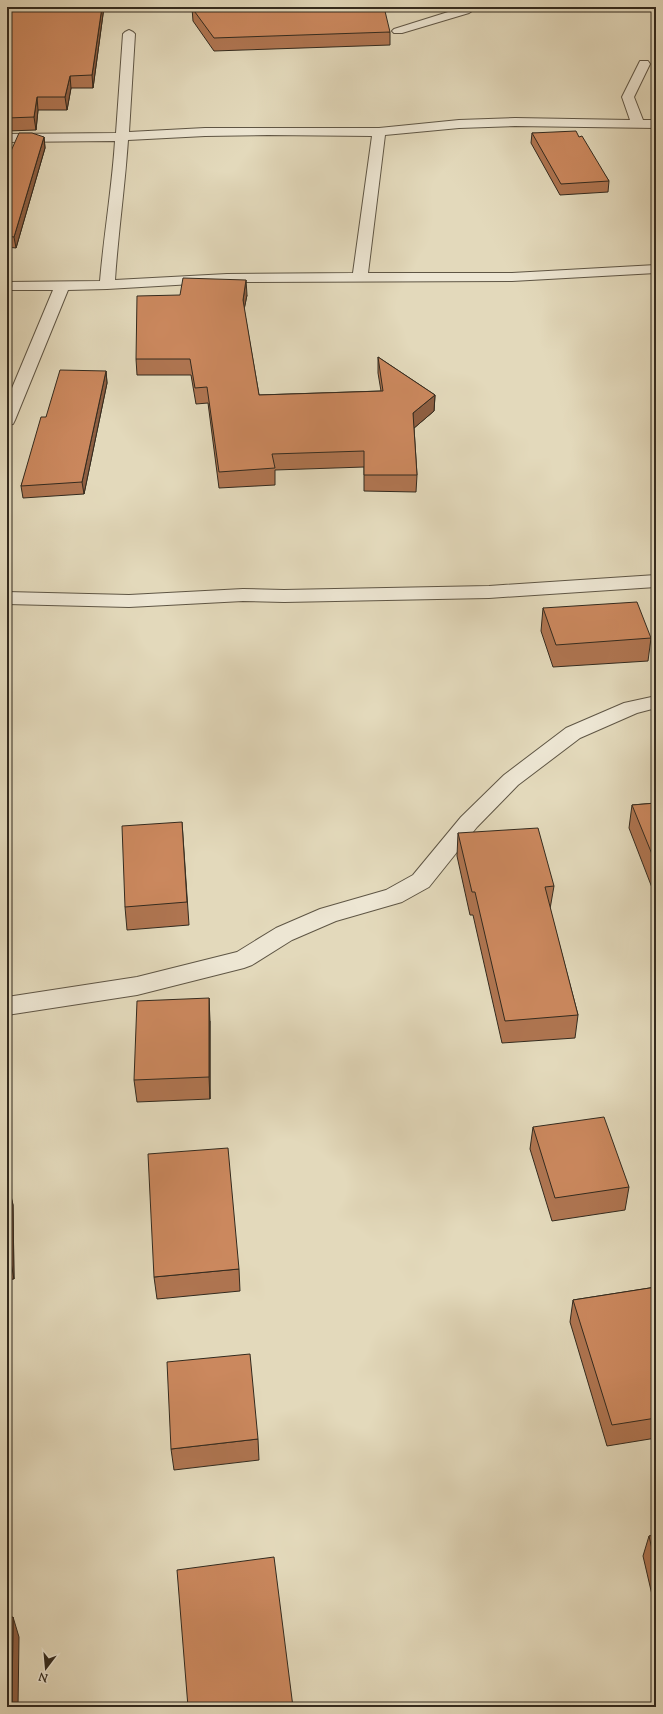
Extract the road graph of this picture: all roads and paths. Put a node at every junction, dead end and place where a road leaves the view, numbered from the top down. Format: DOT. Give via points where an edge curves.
graph roads {
  1 [pos="472,7"];
  2 [pos="398,31"];
  3 [pos="129,34"];
  4 [pos="644,64"];
  5 [pos="638,124"];
  6 [pos="656,124"];
  7 [pos="379,132"];
  8 [pos="123,137"];
  9 [pos="7,138"];
  10 [pos="656,269"];
  11 [pos="360,277"];
  12 [pos="107,284"];
  13 [pos="63,285"];
  14 [pos="7,286"];
  15 [pos="7,420"];
  16 [pos="656,581"];
  17 [pos="7,598"];
  18 [pos="656,702"];
  19 [pos="7,1006"];
  1 -- 2 [label="street"];
  3 -- 8 [label="street"];
  4 -- 5 [label="street" via="628,97"];
  5 -- 6 [label="street"];
  5 -- 7 [label="street" via="515,122 460,124"];
  7 -- 8 [label="street" via="221,132"];
  7 -- 11 [label="street"];
  8 -- 9 [label="street"];
  8 -- 12 [label="street"];
  10 -- 11 [label="street" via="512,277"];
  11 -- 12 [label="street" via="226,278"];
  12 -- 13 [label="street"];
  13 -- 14 [label="street"];
  13 -- 15 [label="street"];
  16 -- 17 [label="street" via="489,592 243,595 129,601"];
  18 -- 19 [label="street" via="631,708 573,733 511,780 469,822 422,881 394,896 328,915 284,934 244,959 137,986"];
}
